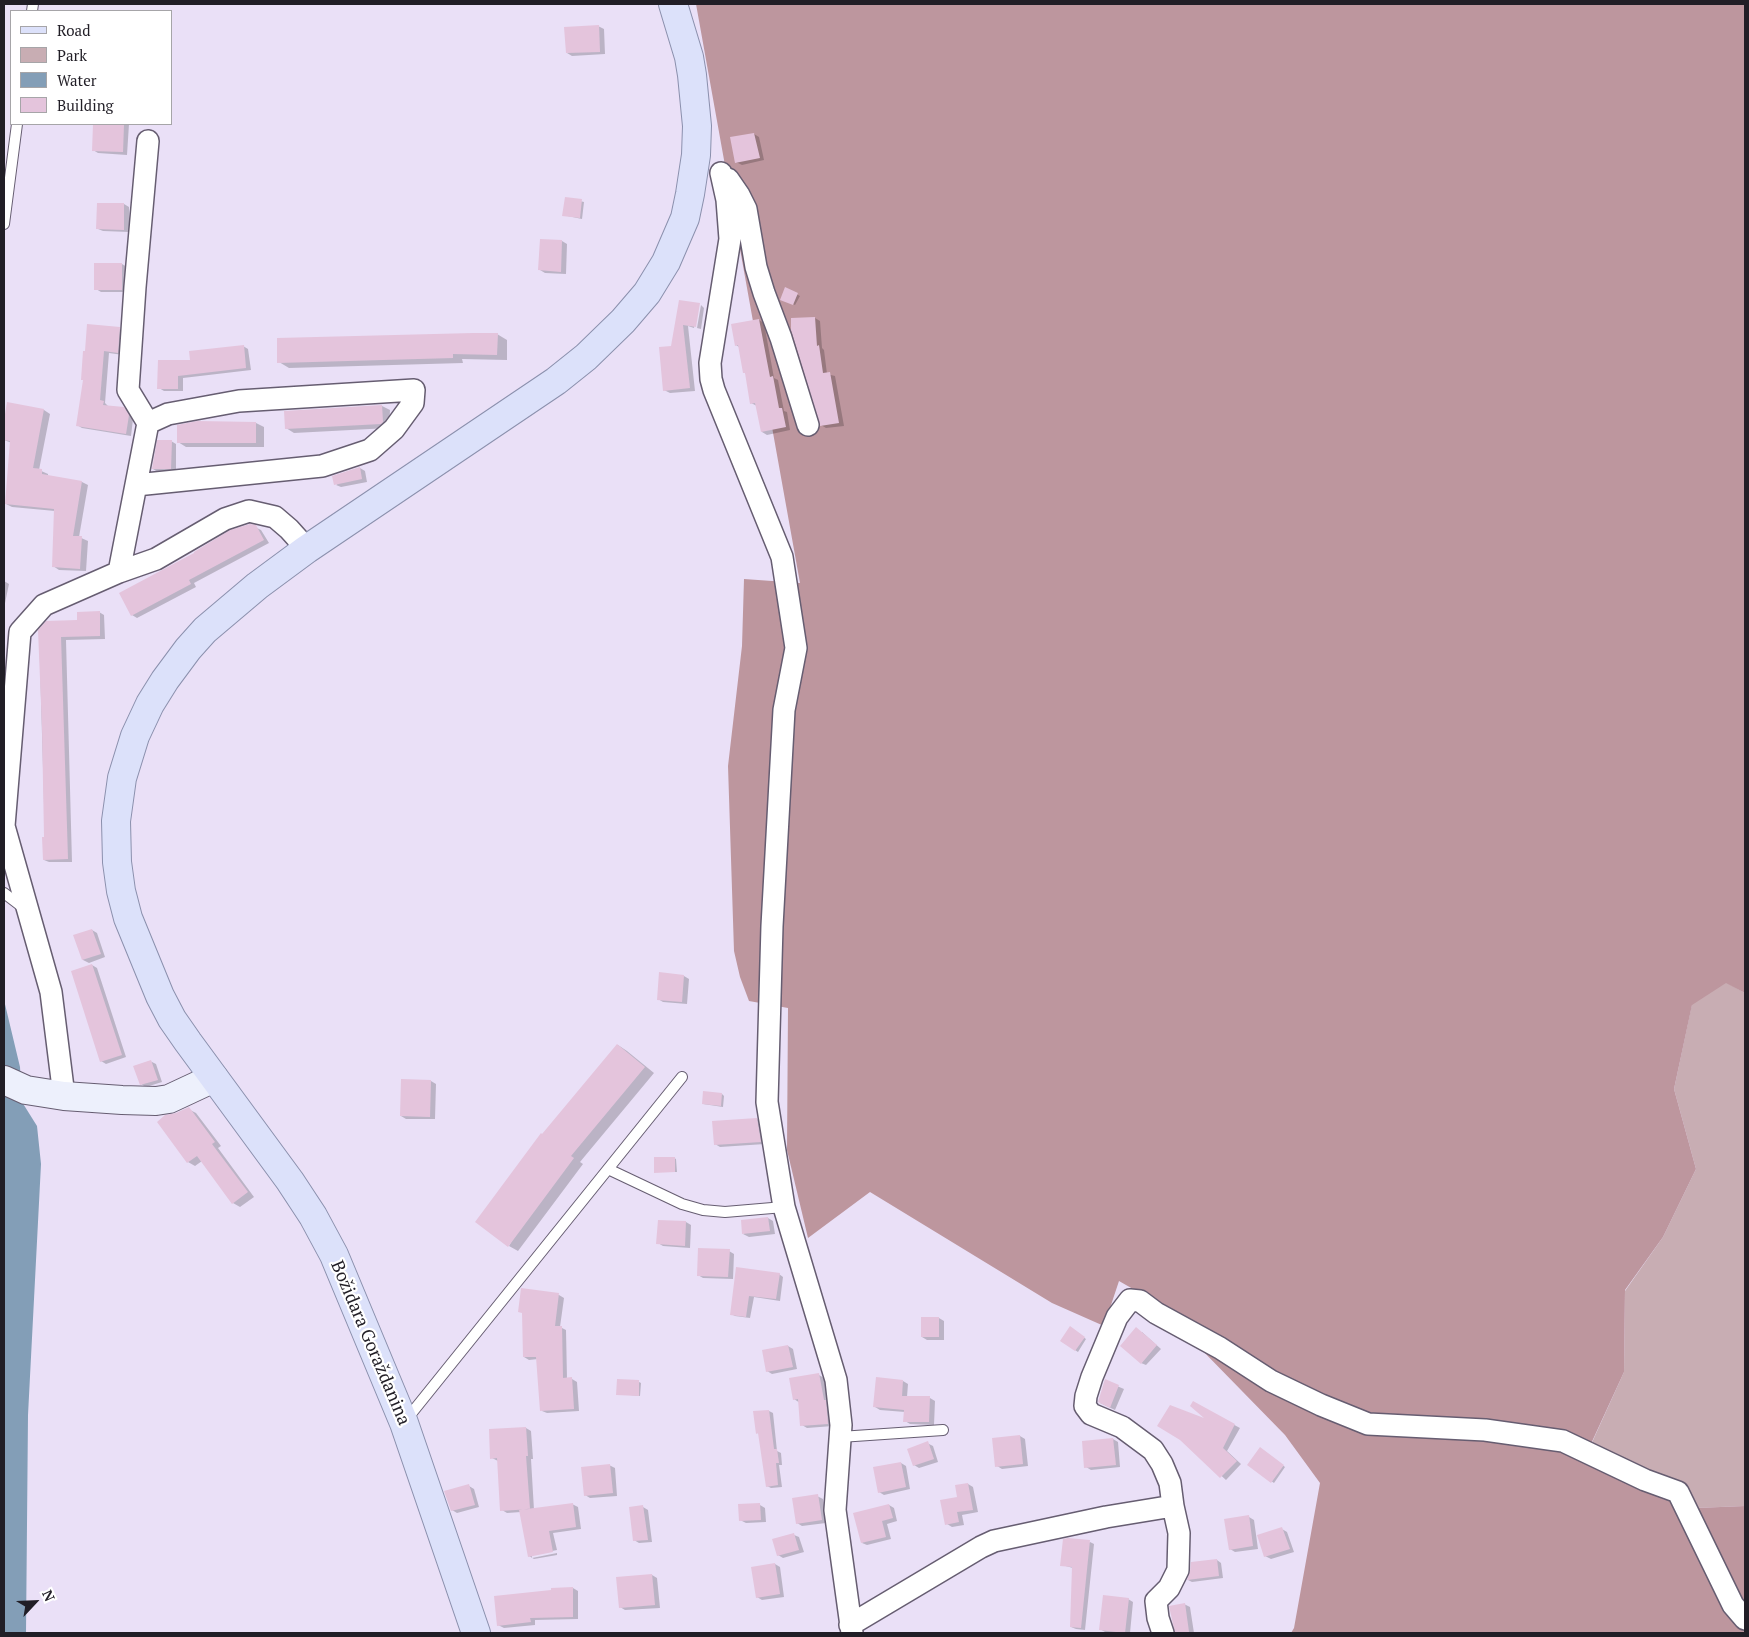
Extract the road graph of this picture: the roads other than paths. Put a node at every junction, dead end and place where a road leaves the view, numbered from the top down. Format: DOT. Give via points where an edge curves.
graph roads {
  1 [pos="673,4"];
  2 [pos="17,125"];
  3 [pos="148,142"];
  4 [pos="696,155"];
  5 [pos="720,173"];
  6 [pos="4,224"];
  7 [pos="148,423"];
  8 [pos="808,425"];
  9 [pos="136,485"];
  10 [pos="307,549"];
  11 [pos="119,572"];
  12 [pos="4,893"];
  13 [pos="27,910"];
  14 [pos="682,1077"];
  15 [pos="214,1078"];
  16 [pos="15,1085"];
  17 [pos="64,1096"];
  18 [pos="608,1169"];
  19 [pos="784,1207"];
  20 [pos="404,1423"];
  21 [pos="943,1430"];
  22 [pos="840,1437"];
  23 [pos="1173,1506"];
  24 [pos="1745,1619"];
  25 [pos="851,1629"];
  26 [pos="476,1633"];
  27 [pos="1163,1633"];
  1 -- 4 [label="main road, Božidara Goraždanina" via="692,75"];
  2 -- 6 [label="lane"];
  3 -- 7 [label="street" via="128,390"];
  4 -- 5 [label="street"];
  4 -- 10 [label="main road, Božidara Goraždanina" via="690,194 677,238 646,293 623,321 556,381"];
  5 -- 8 [label="street" via="729,181 746,209 756,267"];
  5 -- 19 [label="street" via="727,200 730,238 710,362 711,379 782,558 796,648 784,710 772,926 767,1102"];
  7 -- 9 [label="street"];
  7 -- 9 [label="street" via="168,414 238,401 414,390 413,403 394,429 370,450 322,466"];
  9 -- 11 [label="street"];
  10 -- 11 [label="street" via="275,517 249,511 225,518 156,559"];
  10 -- 15 [label="main road, Božidara Goraždanina" via="226,611 188,649 150,704 135,736 122,778 116,821 117,862 128,918 148,971 168,1011"];
  11 -- 13 [label="street" via="44,605 20,632 4,826"];
  12 -- 13 [label="lane"];
  13 -- 17 [label="street" via="51,992"];
  14 -- 18 [label="lane"];
  15 -- 17 [label="street" via="169,1099 156,1101"];
  15 -- 20 [label="main road, Božidara Goraždanina" via="290,1181 334,1255"];
  16 -- 17 [label="street"];
  18 -- 19 [label="lane" via="682,1204 703,1210 725,1212"];
  18 -- 20 [label="lane"];
  19 -- 22 [label="street" via="836,1380"];
  20 -- 26 [label="main road, Božidara Goraždanina"];
  21 -- 22 [label="lane"];
  22 -- 25 [label="street" via="835,1510"];
  23 -- 24 [label="street" via="1170,1483 1153,1450 1122,1427 1091,1414 1085,1406 1090,1383 1117,1317 1130,1300 1140,1301 1271,1381 1368,1424 1485,1430 1563,1441 1678,1492 1733,1605"];
  23 -- 25 [label="street" via="994,1541"];
  23 -- 27 [label="street" via="1179,1533 1178,1570 1169,1588 1156,1601"];
}
